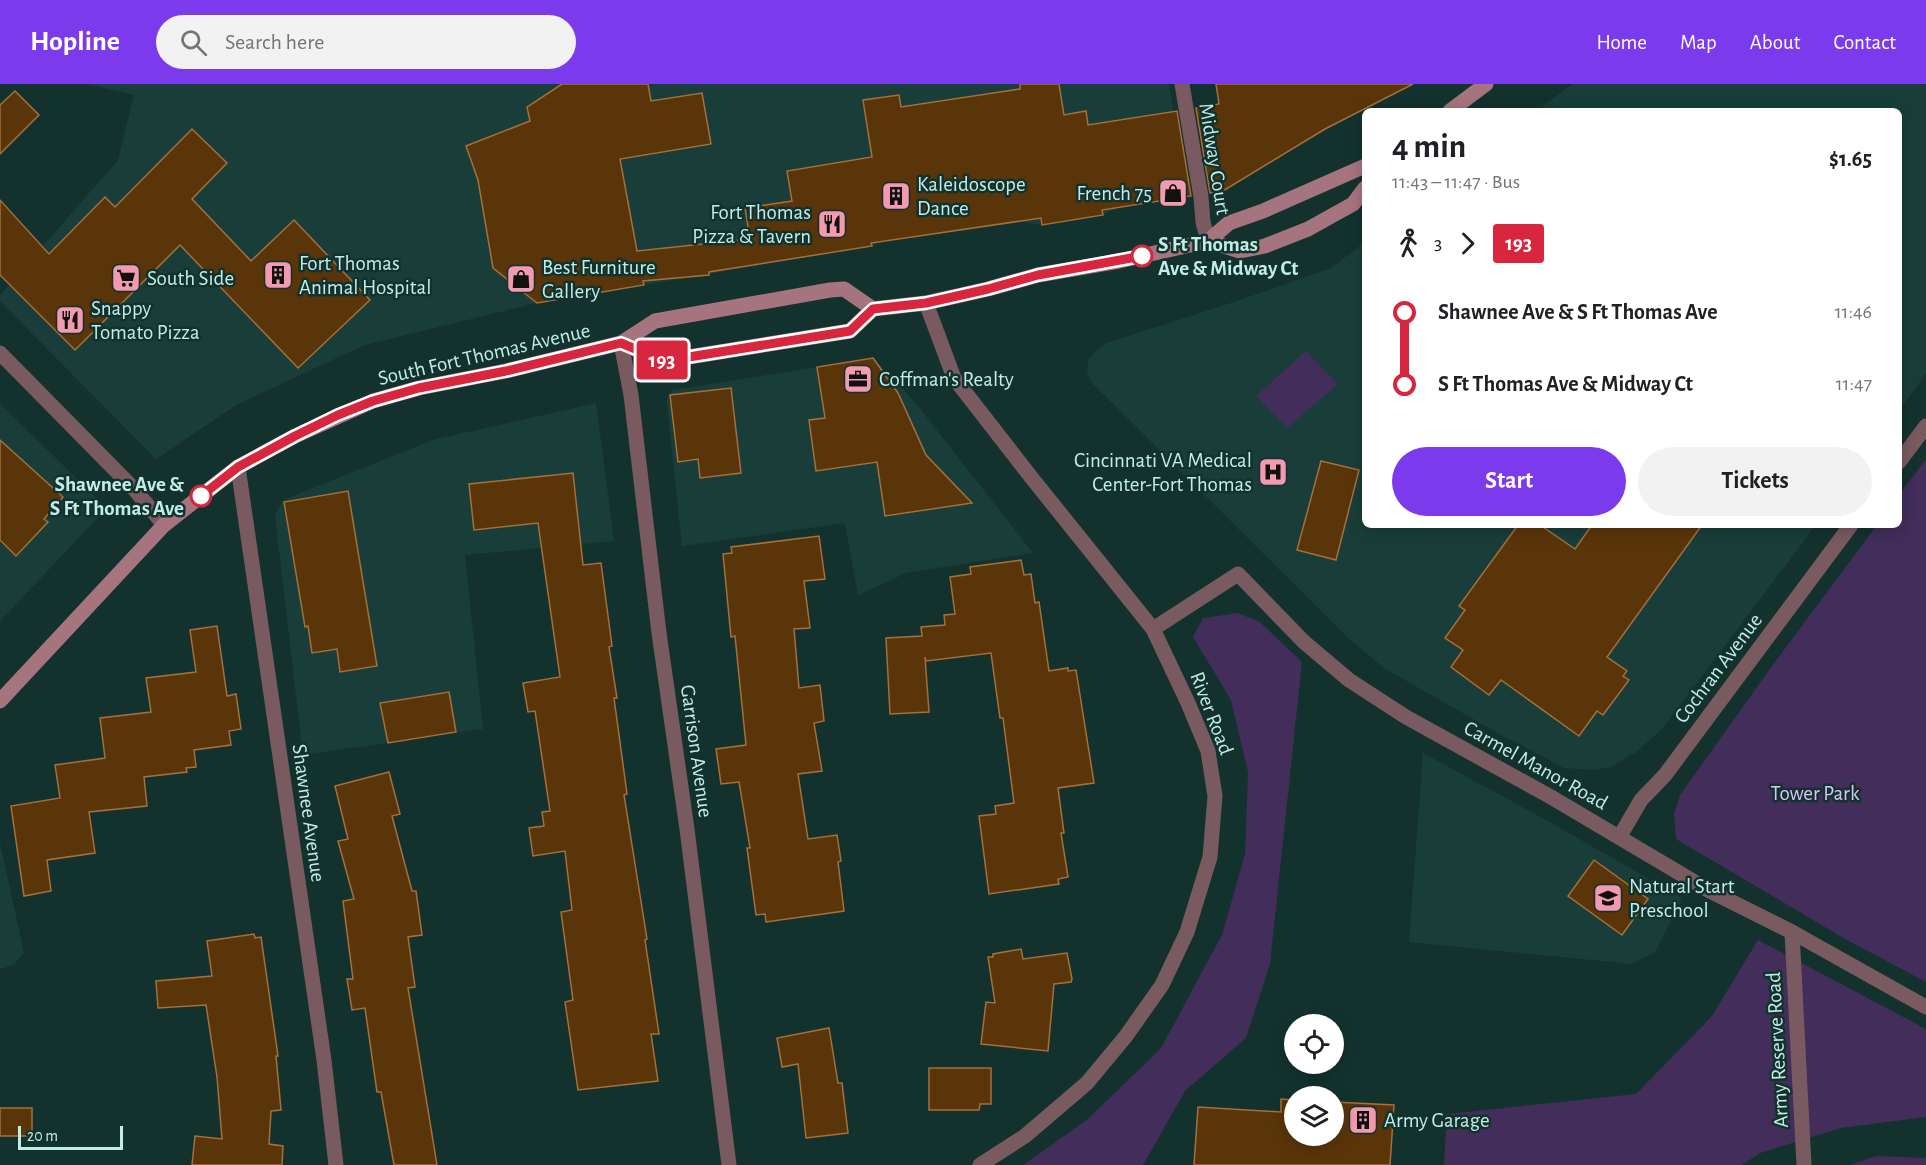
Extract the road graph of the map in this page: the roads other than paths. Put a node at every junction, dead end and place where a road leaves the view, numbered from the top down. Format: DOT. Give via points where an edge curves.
graph roads {
  1 [pos="1182,84"];
  2 [pos="1486,84"];
  3 [pos="1454,108"];
  4 [pos="1362,167"];
  5 [pos="1362,192"];
  6 [pos="1208,241"];
  7 [pos="926,303"];
  8 [pos="873,309"];
  9 [pos="621,343"];
  10 [pos="0,353"];
  11 [pos="1926,426"];
  12 [pos="1902,458"];
  13 [pos="238,467"];
  14 [pos="164,525"];
  15 [pos="1849,528"];
  16 [pos="1153,629"];
  17 [pos="0,700"];
  18 [pos="1620,836"];
  19 [pos="1791,932"];
  20 [pos="1926,1007"];
  21 [pos="336,1165"];
  22 [pos="729,1165"];
  23 [pos="980,1165"];
  24 [pos="1804,1165"];
  1 -- 6 [label="street, Midway Court"];
  2 -- 3 [label="main road"];
  4 -- 6 [label="main road" via="1229,223"];
  5 -- 6 [label="main road" via="1353,204 1308,229 1265,246 1240,251"];
  6 -- 7 [label="main road" via="1038,275"];
  7 -- 8 [label="main road"];
  7 -- 16 [label="street, River Road" via="954,378"];
  8 -- 9 [label="main road, South Fort Thomas Avenue" via="850,331 664,361"];
  8 -- 9 [label="main road, South Fort Thomas Avenue" via="844,289 830,290 655,321"];
  9 -- 13 [label="main road, South Fort Thomas Avenue" via="373,401"];
  9 -- 22 [label="street, Garrison Avenue" via="631,395"];
  10 -- 14 [label="street" via="135,490"];
  11 -- 12 [label="street"];
  13 -- 14 [label="main road, South Fort Thomas Avenue"];
  13 -- 21 [label="street, Shawnee Avenue"];
  14 -- 17 [label="main road, South Fort Thomas Avenue"];
  15 -- 18 [label="street, Cochran Avenue" via="1665,775 1641,800"];
  16 -- 18 [label="street, Carmel Manor Road" via="1238,574 1304,642 1349,680 1406,717"];
  16 -- 23 [label="street, River Road" via="1208,751 1215,796 1210,857 1187,932 1161,985 1087,1083 1025,1136"];
  18 -- 19 [label="street, Carmel Manor Road" via="1708,890"];
  19 -- 20 [label="street, Carmel Manor Road"];
  19 -- 24 [label="street, Army Reserve Road"];
}
